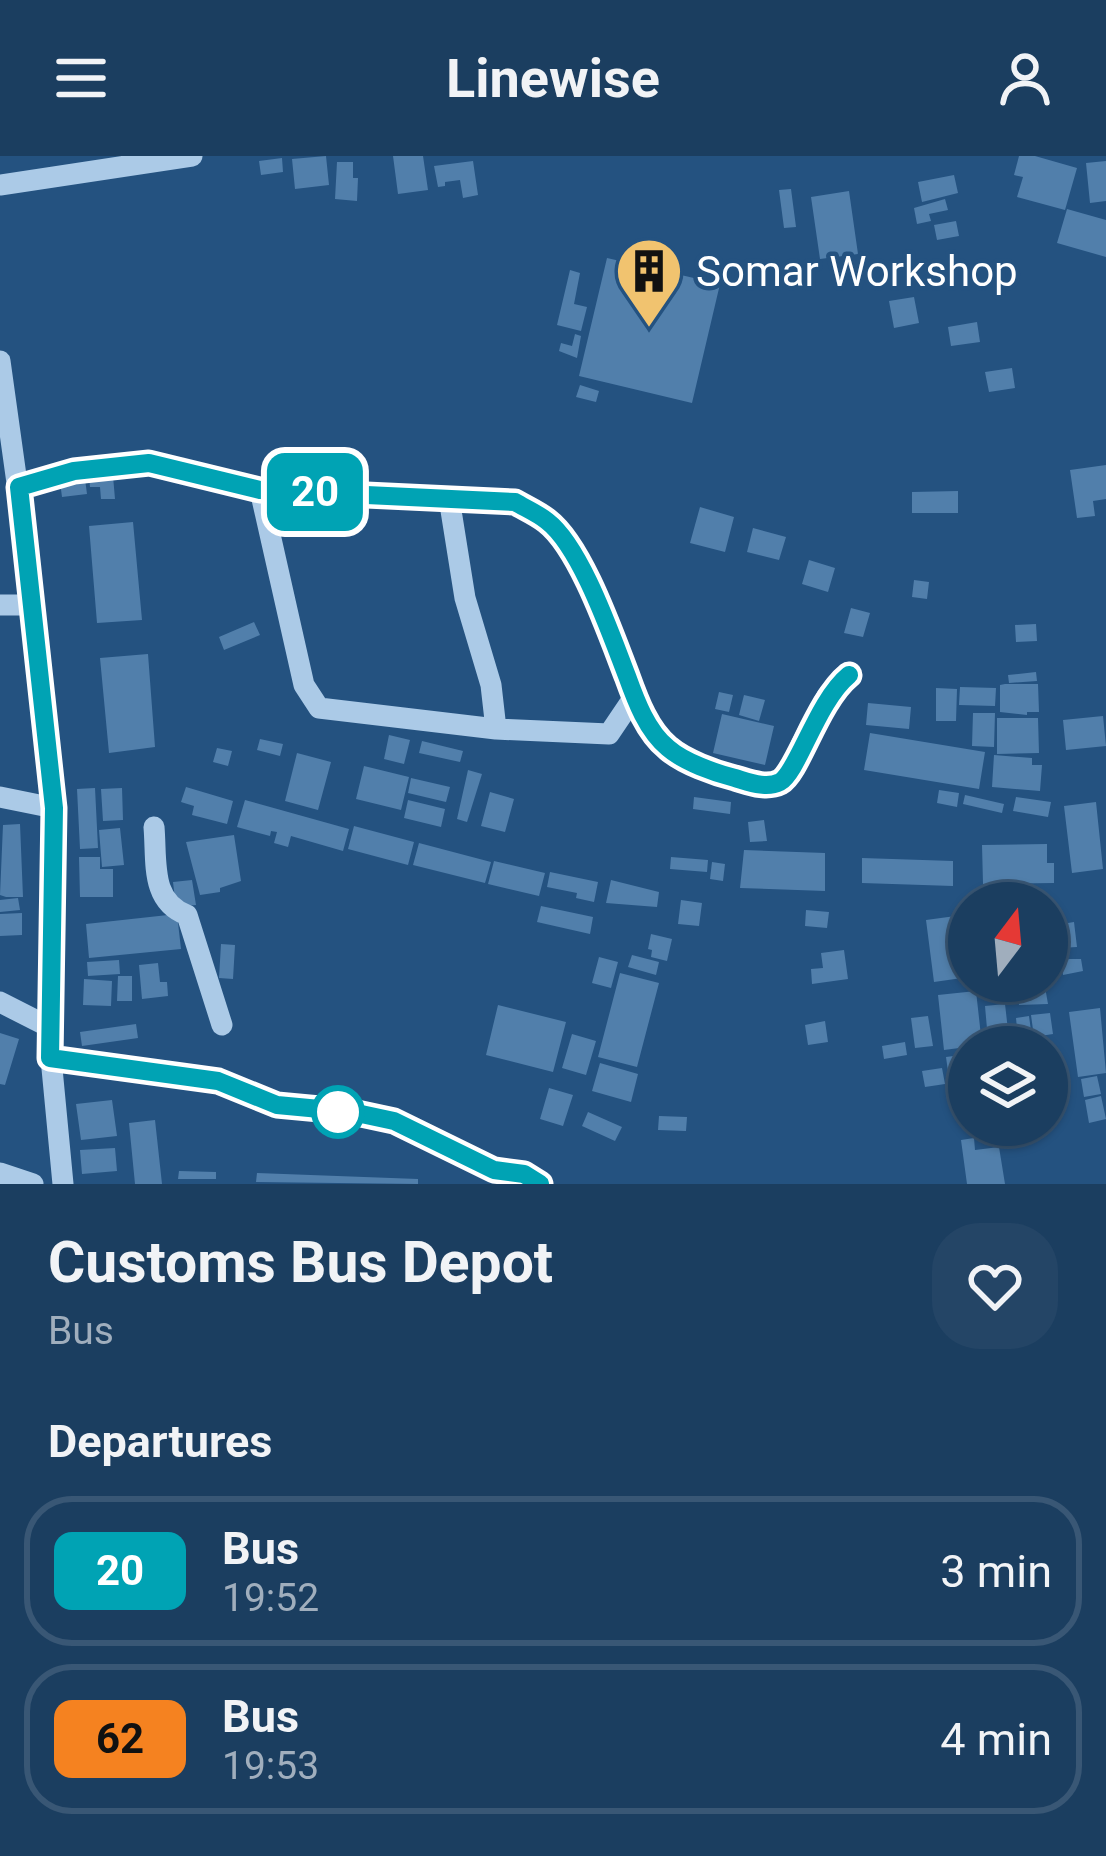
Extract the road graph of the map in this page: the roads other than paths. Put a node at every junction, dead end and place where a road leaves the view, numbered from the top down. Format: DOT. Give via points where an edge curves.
graph roads {
  1 [pos="192,156"];
  2 [pos="169,158"];
  3 [pos="0,185"];
  4 [pos="0,361"];
  5 [pos="1,375"];
  6 [pos="19,487"];
  7 [pos="260,490"];
  8 [pos="449,498"];
  9 [pos="0,605"];
  10 [pos="34,605"];
  11 [pos="849,675"];
  12 [pos="634,697"];
  13 [pos="496,729"];
  14 [pos="0,796"];
  15 [pos="54,808"];
  16 [pos="154,827"];
  17 [pos="0,1002"];
  18 [pos="222,1025"];
  19 [pos="51,1028"];
  20 [pos="50,1058"];
  21 [pos="0,1174"];
  22 [pos="33,1184"];
  23 [pos="63,1184"];
  24 [pos="541,1184"];
  1 -- 2 [label="street"];
  2 -- 3 [label="street"];
  4 -- 5 [label="street"];
  5 -- 6 [label="street"];
  6 -- 7 [label="street" via="149,463"];
  6 -- 10 [label="street"];
  7 -- 8 [label="street"];
  7 -- 13 [label="street" via="304,685 319,708"];
  8 -- 12 [label="street" via="515,502 549,522 609,628"];
  8 -- 13 [label="street"];
  9 -- 10 [label="street"];
  10 -- 15 [label="street"];
  11 -- 12 [label="street" via="827,696 793,770 778,784 725,776 669,750"];
  12 -- 13 [label="street" via="610,734"];
  14 -- 15 [label="street"];
  15 -- 19 [label="street"];
  16 -- 18 [label="street" via="161,897 187,915"];
  17 -- 19 [label="street"];
  19 -- 20 [label="street"];
  20 -- 23 [label="street"];
  20 -- 24 [label="street" via="218,1081 277,1105 394,1121"];
  21 -- 22 [label="street"];
}
